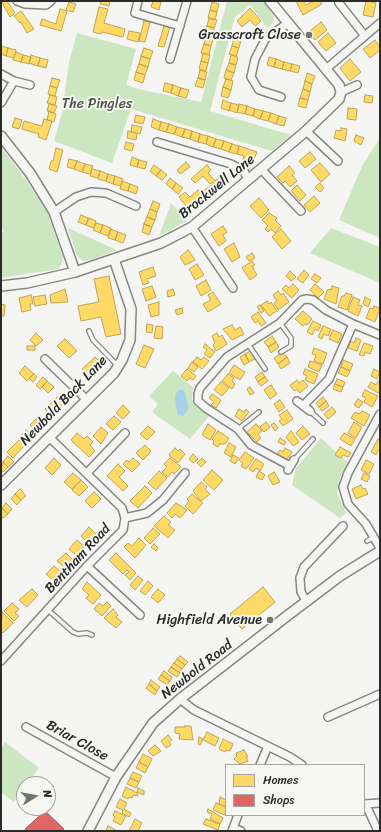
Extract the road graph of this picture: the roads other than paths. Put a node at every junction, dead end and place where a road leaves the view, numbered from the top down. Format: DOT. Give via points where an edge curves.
graph roads {
  1 [pos="17,1"];
  2 [pos="51,1"];
  3 [pos="138,1"];
  4 [pos="186,1"];
  5 [pos="274,2"];
  6 [pos="339,3"];
  7 [pos="380,23"];
  8 [pos="287,24"];
  9 [pos="180,26"];
  10 [pos="365,36"];
  11 [pos="170,59"];
  12 [pos="326,70"];
  13 [pos="1,74"];
  14 [pos="14,81"];
  15 [pos="30,85"];
  16 [pos="357,85"];
  17 [pos="340,96"];
  18 [pos="281,97"];
  19 [pos="1,103"];
  20 [pos="306,131"];
  21 [pos="1,136"];
  22 [pos="157,142"];
  23 [pos="338,161"];
  24 [pos="261,169"];
  25 [pos="248,180"];
  26 [pos="136,206"];
  27 [pos="301,211"];
  28 [pos="54,212"];
  29 [pos="192,227"];
  30 [pos="114,259"];
  31 [pos="75,272"];
  32 [pos="1,286"];
  33 [pos="232,288"];
  34 [pos="280,323"];
  35 [pos="353,324"];
  36 [pos="89,331"];
  37 [pos="380,335"];
  38 [pos="248,344"];
  39 [pos="281,352"];
  40 [pos="45,359"];
  41 [pos="118,367"];
  42 [pos="265,369"];
  43 [pos="86,399"];
  44 [pos="297,401"];
  45 [pos="303,406"];
  46 [pos="310,411"];
  47 [pos="259,412"];
  48 [pos="380,414"];
  49 [pos="323,423"];
  50 [pos="238,429"];
  51 [pos="125,433"];
  52 [pos="50,438"];
  53 [pos="313,439"];
  54 [pos="291,465"];
  55 [pos="87,473"];
  56 [pos="185,473"];
  57 [pos="179,480"];
  58 [pos="1,485"];
  59 [pos="185,486"];
  60 [pos="125,518"];
  61 [pos="343,526"];
  62 [pos="374,537"];
  63 [pos="367,542"];
  64 [pos="380,549"];
  65 [pos="87,566"];
  66 [pos="307,602"];
  67 [pos="48,610"];
  68 [pos="140,615"];
  69 [pos="92,635"];
  70 [pos="1,661"];
  71 [pos="380,694"];
  72 [pos="180,699"];
  73 [pos="328,717"];
  74 [pos="26,726"];
  75 [pos="268,746"];
  76 [pos="260,764"];
  77 [pos="300,764"];
  78 [pos="116,777"];
  79 [pos="380,803"];
  80 [pos="365,804"];
  81 [pos="238,816"];
  82 [pos="378,828"];
  83 [pos="232,829"];
  84 [pos="88,831"];
  85 [pos="241,831"];
  1 -- 2 [label="street" via="46,5"];
  3 -- 9 [label="street" via="135,13"];
  4 -- 9 [label="street"];
  5 -- 8 [label="street"];
  6 -- 10 [label="street"];
  7 -- 10 [label="street"];
  8 -- 12 [label="street"];
  8 -- 18 [label="street" via="266,38 255,60 251,77 259,90"];
  9 -- 11 [label="street"];
  10 -- 12 [label="street"];
  12 -- 17 [label="street" via="339,86"];
  13 -- 14 [label="street"];
  14 -- 15 [label="street"];
  14 -- 19 [label="street"];
  16 -- 17 [label="street, Brockwell Lane"];
  17 -- 20 [label="street, Brockwell Lane"];
  20 -- 23 [label="street"];
  20 -- 24 [label="street, Brockwell Lane"];
  21 -- 28 [label="street" via="30,173"];
  22 -- 25 [label="street" via="231,164 244,172"];
  24 -- 25 [label="street, Brockwell Lane"];
  24 -- 27 [label="street"];
  25 -- 29 [label="street, Brockwell Lane"];
  26 -- 28 [label="street" via="106,193 91,192 76,197"];
  28 -- 31 [label="street"];
  29 -- 30 [label="street, Brockwell Lane" via="161,243"];
  29 -- 33 [label="street"];
  30 -- 31 [label="street, Brockwell Lane"];
  30 -- 41 [label="street, Newbold Back Lane" via="131,309 130,340"];
  31 -- 32 [label="street, Brockwell Lane"];
  34 -- 35 [label="street" via="302,300 307,299"];
  34 -- 38 [label="street"];
  34 -- 39 [label="lane" via="291,338 291,346"];
  35 -- 37 [label="street"];
  35 -- 45 [label="street" via="329,379"];
  36 -- 41 [label="lane" via="93,340"];
  38 -- 42 [label="lane"];
  38 -- 50 [label="street" via="220,363 198,394 198,401"];
  40 -- 43 [label="street"];
  41 -- 43 [label="street, Newbold Back Lane"];
  43 -- 52 [label="street, Newbold Back Lane"];
  44 -- 45 [label="street"];
  45 -- 46 [label="street"];
  46 -- 49 [label="lane"];
  47 -- 50 [label="lane"];
  48 -- 62 [label="street" via="343,487 348,504"];
  50 -- 54 [label="street" via="252,445"];
  51 -- 55 [label="street"];
  52 -- 55 [label="street, Bentham Road"];
  52 -- 58 [label="street, Newbold Back Lane"];
  53 -- 54 [label="lane"];
  55 -- 60 [label="street, Bentham Road" via="122,508"];
  56 -- 57 [label="street"];
  57 -- 59 [label="street"];
  57 -- 60 [label="street" via="147,513"];
  60 -- 65 [label="street, Bentham Road" via="123,530"];
  61 -- 66 [label="street" via="304,567 300,578 301,592"];
  62 -- 63 [label="lane"];
  62 -- 64 [label="street"];
  64 -- 66 [label="street, Newbold Road"];
  65 -- 67 [label="street, Bentham Road"];
  65 -- 68 [label="street"];
  66 -- 72 [label="street, Newbold Road"];
  67 -- 69 [label="lane" via="73,632"];
  67 -- 70 [label="street, Bentham Road"];
  71 -- 73 [label="street"];
  72 -- 75 [label="street" via="194,710"];
  72 -- 78 [label="street, Newbold Road" via="153,723"];
  74 -- 78 [label="street, Briar Close"];
  75 -- 76 [label="street"];
  75 -- 77 [label="street"];
  78 -- 84 [label="street, Newbold Road"];
  79 -- 80 [label="street"];
  80 -- 82 [label="street"];
  81 -- 83 [label="street"];
  83 -- 85 [label="street"];
}
